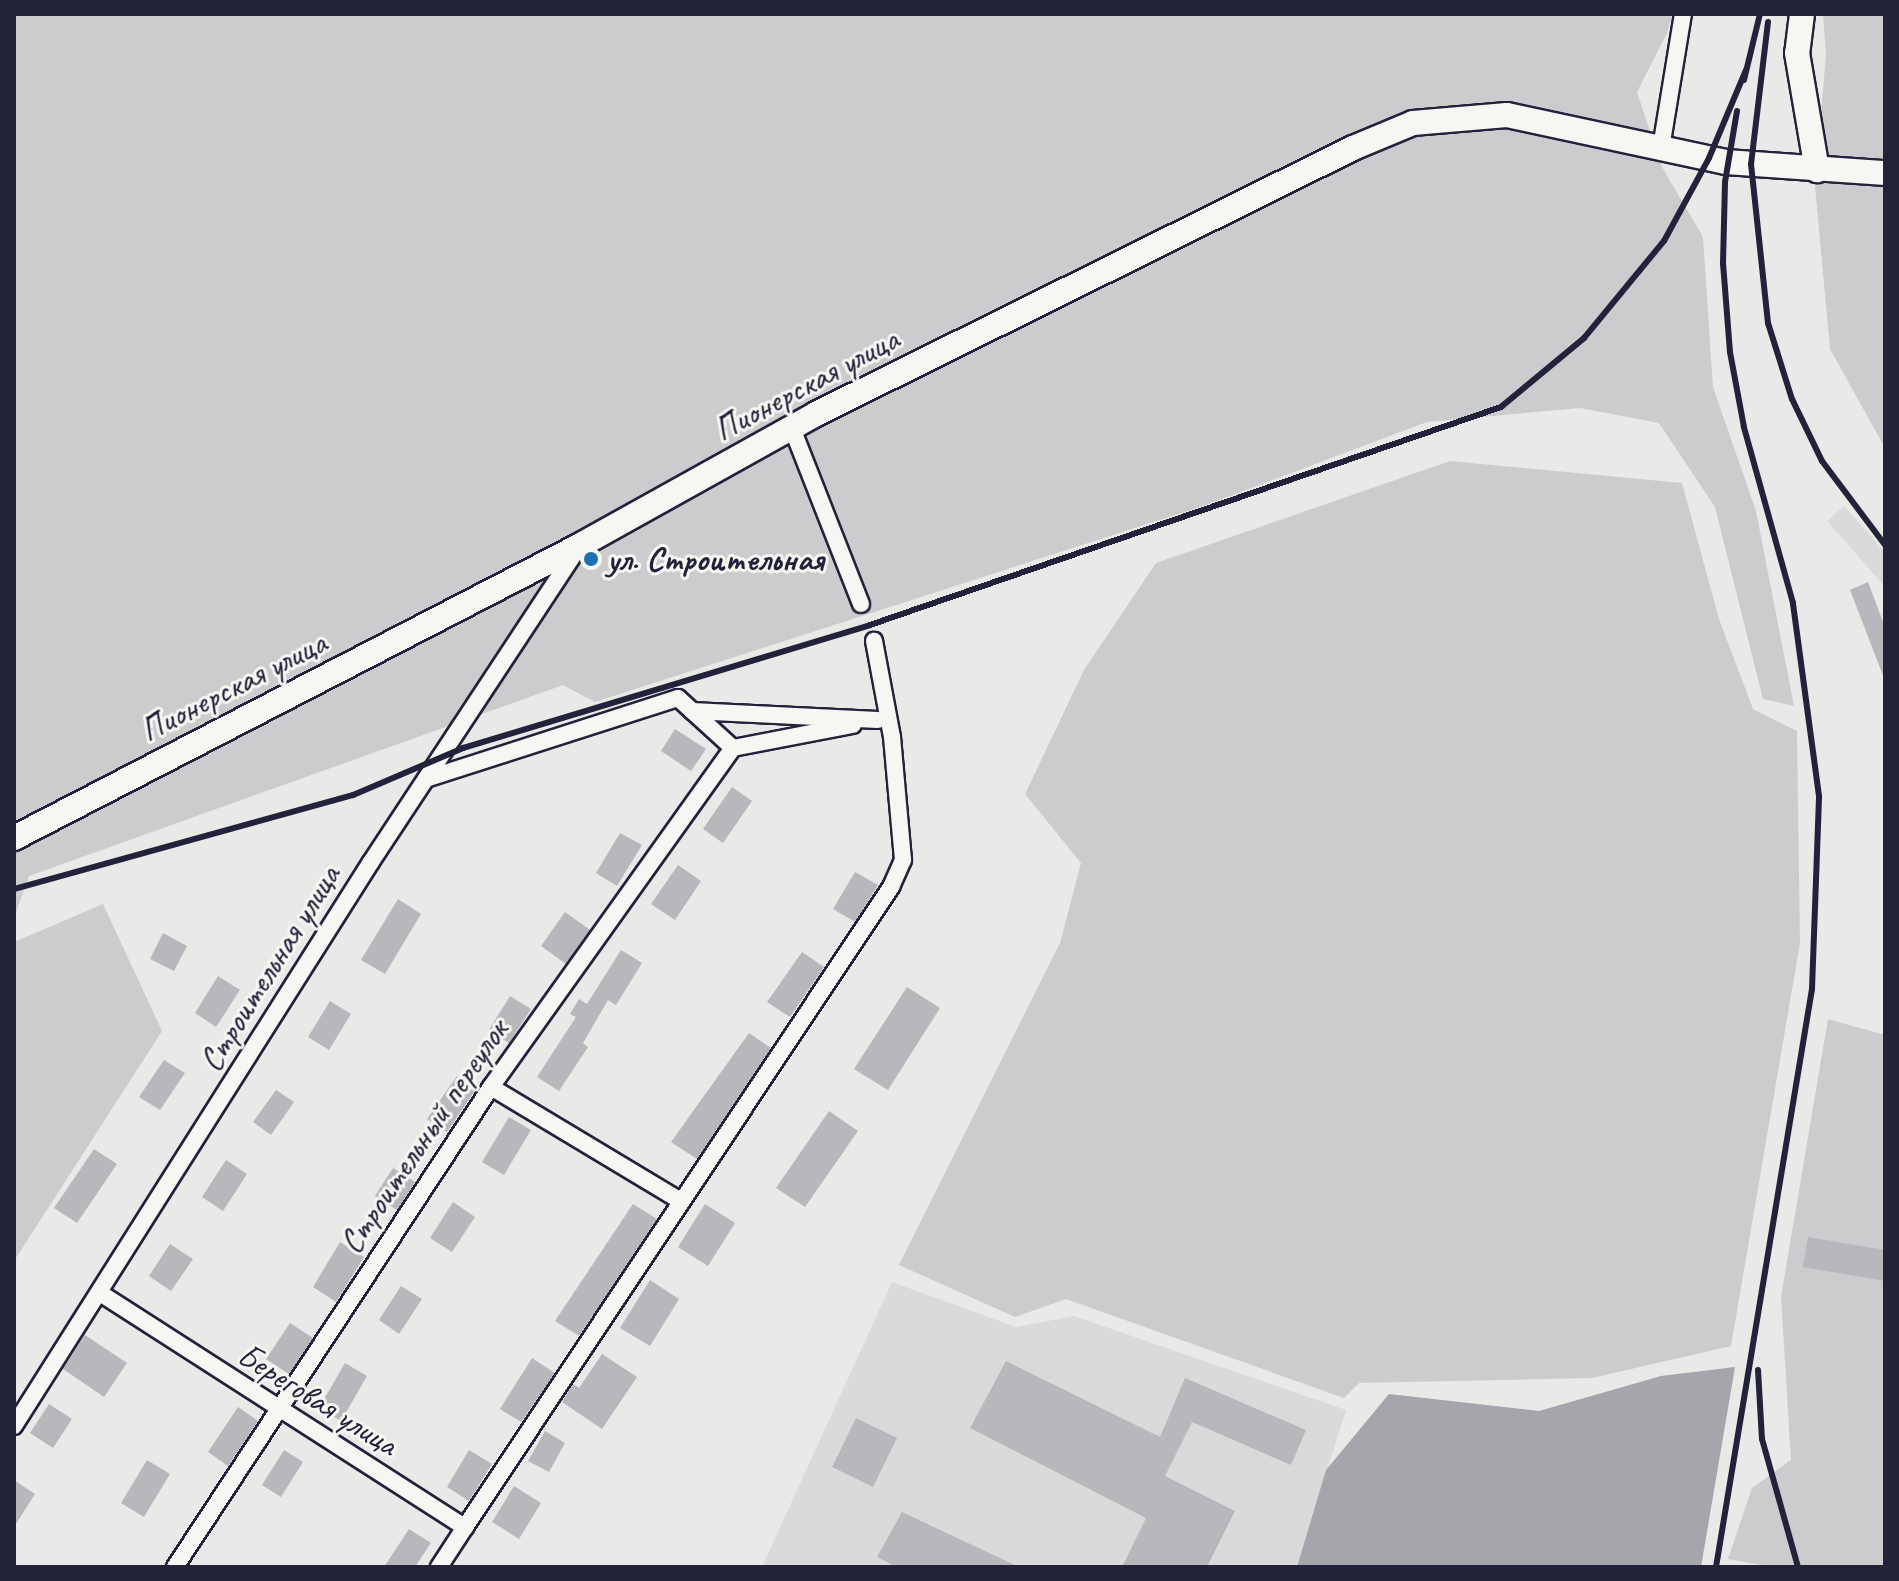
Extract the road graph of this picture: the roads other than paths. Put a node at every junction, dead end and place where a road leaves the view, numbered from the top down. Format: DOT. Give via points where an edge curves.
graph roads {
  1 [pos="1683,14"];
  2 [pos="1802,14"];
  3 [pos="1661,148"];
  4 [pos="1817,170"];
  5 [pos="1885,173"];
  6 [pos="792,428"];
  7 [pos="579,546"];
  8 [pos="861,604"];
  9 [pos="874,641"];
  10 [pos="692,711"];
  11 [pos="883,719"];
  12 [pos="733,748"];
  13 [pos="426,779"];
  14 [pos="14,838"];
  15 [pos="491,1087"];
  16 [pos="679,1200"];
  17 [pos="100,1293"];
  18 [pos="275,1408"];
  19 [pos="14,1426"];
  20 [pos="465,1527"];
  21 [pos="175,1567"];
  22 [pos="439,1567"];
  1 -- 3 [label="street"];
  2 -- 4 [label="street" via="1797,53"];
  3 -- 4 [label="street, Пионерская улица" via="1727,162"];
  3 -- 6 [label="street, Пионерская улица" via="1507,115 1413,123 1353,148"];
  4 -- 5 [label="street, Пионерская улица"];
  6 -- 7 [label="street, Пионерская улица"];
  6 -- 8 [label="street"];
  7 -- 13 [label="street, Строительная улица"];
  7 -- 14 [label="street, Пионерская улица"];
  9 -- 11 [label="street"];
  10 -- 11 [label="street"];
  10 -- 12 [label="street"];
  10 -- 13 [label="street" via="678,698"];
  11 -- 12 [label="street"];
  11 -- 16 [label="street" via="903,860 891,887"];
  12 -- 15 [label="street, Строительный переулок"];
  13 -- 17 [label="street, Строительная улица"];
  15 -- 16 [label="street"];
  15 -- 18 [label="street, Строительный переулок"];
  16 -- 20 [label="street"];
  17 -- 18 [label="street, Береговая улица"];
  17 -- 19 [label="street, Строительная улица"];
  18 -- 20 [label="street, Береговая улица"];
  18 -- 21 [label="street, Строительный переулок"];
  20 -- 22 [label="street"];
}
